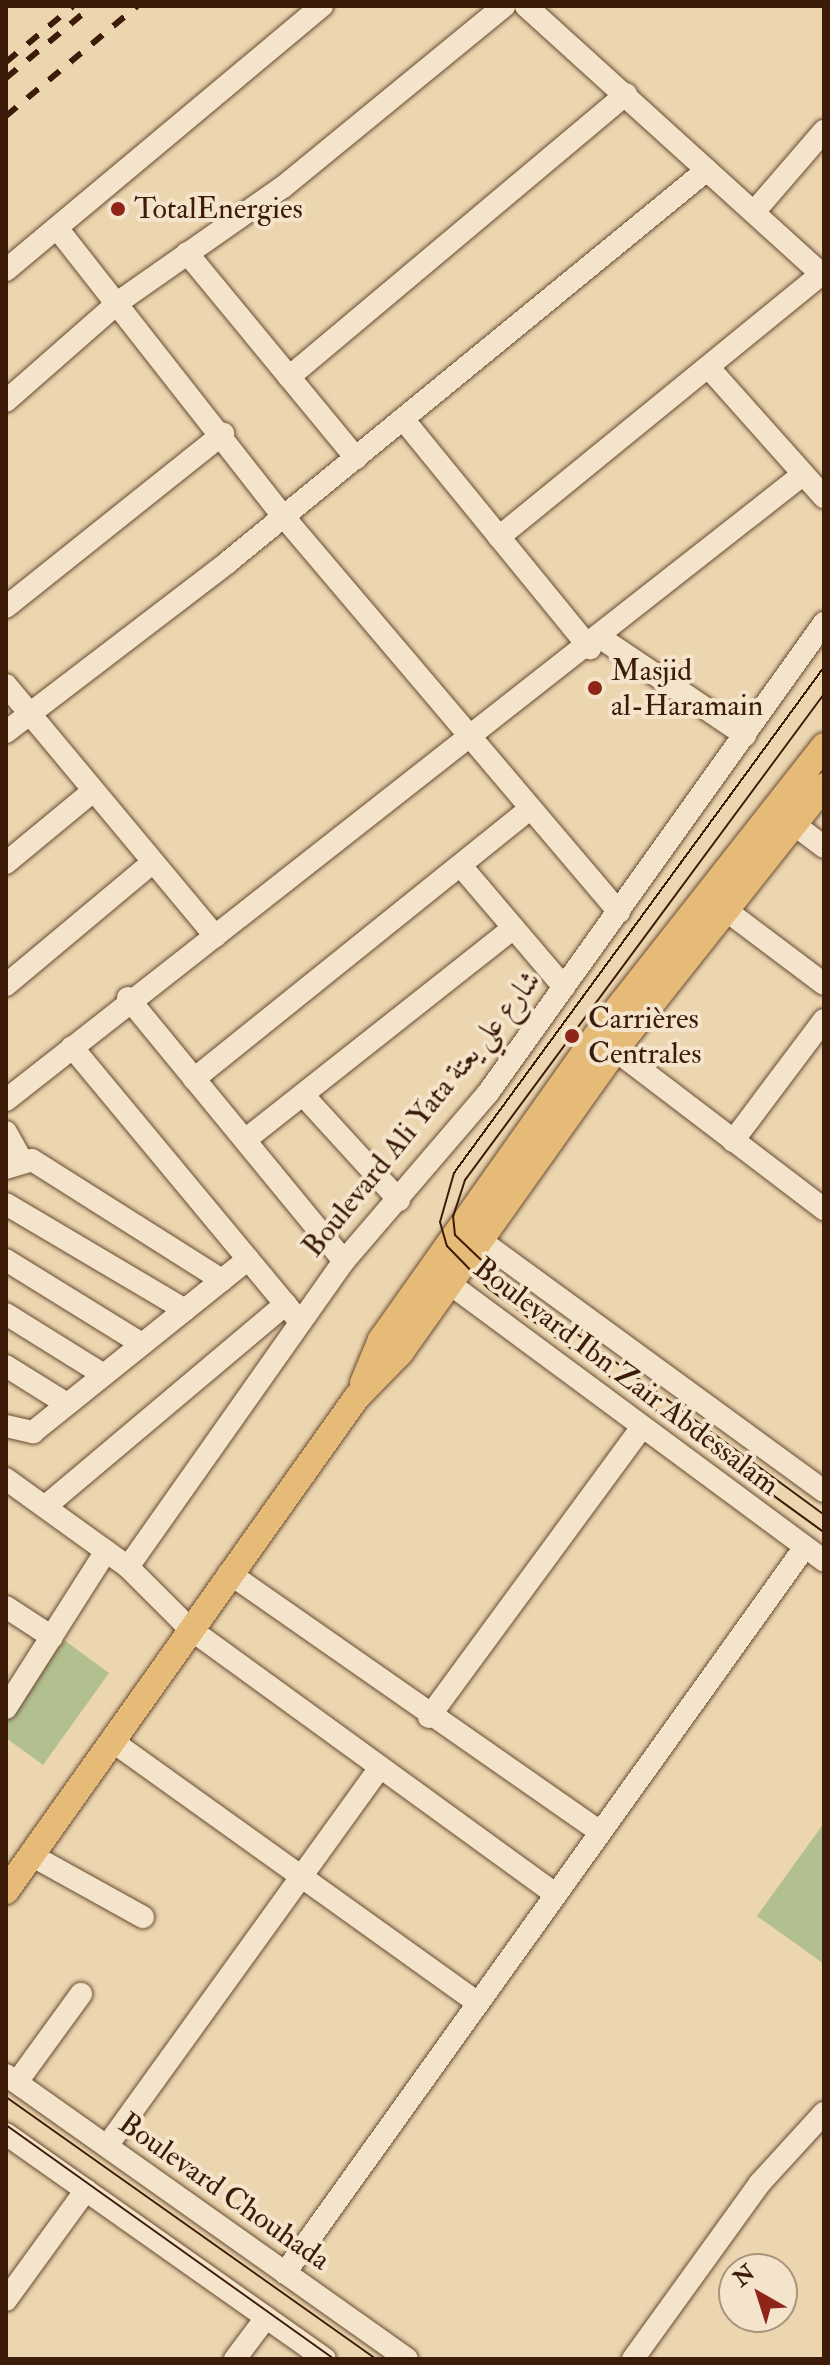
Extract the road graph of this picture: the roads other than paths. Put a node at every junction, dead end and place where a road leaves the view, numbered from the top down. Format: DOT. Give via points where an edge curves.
graph roads {
  1 [pos="322,6"];
  2 [pos="504,6"];
  3 [pos="526,6"];
  4 [pos="626,94"];
  5 [pos="824,131"];
  6 [pos="707,170"];
  7 [pos="754,212"];
  8 [pos="57,228"];
  9 [pos="187,253"];
  10 [pos="6,270"];
  11 [pos="823,275"];
  12 [pos="120,301"];
  13 [pos="709,368"];
  14 [pos="289,377"];
  15 [pos="6,401"];
  16 [pos="403,419"];
  17 [pos="223,434"];
  18 [pos="356,458"];
  19 [pos="801,476"];
  20 [pos="824,497"];
  21 [pos="284,517"];
  22 [pos="499,537"];
  23 [pos="6,607"];
  24 [pos="824,623"];
  25 [pos="595,643"];
  26 [pos="6,685"];
  27 [pos="29,713"];
  28 [pos="6,732"];
  29 [pos="745,735"];
  30 [pos="470,741"];
  31 [pos="824,746"];
  32 [pos="824,786"];
  33 [pos="93,791"];
  34 [pos="530,809"];
  35 [pos="795,825"];
  36 [pos="824,847"];
  37 [pos="6,863"];
  38 [pos="152,863"];
  39 [pos="461,866"];
  40 [pos="727,911"];
  41 [pos="619,912"];
  42 [pos="513,928"];
  43 [pos="215,936"];
  44 [pos="824,984"];
  45 [pos="6,985"];
  46 [pos="564,987"];
  47 [pos="128,998"];
  48 [pos="821,1032"];
  49 [pos="72,1047"];
  50 [pos="615,1050"];
  51 [pos="194,1079"];
  52 [pos="304,1096"];
  53 [pos="6,1100"];
  54 [pos="6,1132"];
  55 [pos="245,1140"];
  56 [pos="733,1141"];
  57 [pos="13,1163"];
  58 [pos="399,1200"];
  59 [pos="6,1204"];
  60 [pos="824,1209"];
  61 [pos="470,1234"];
  62 [pos="248,1259"];
  63 [pos="6,1260"];
  64 [pos="344,1261"];
  65 [pos="440,1276"];
  66 [pos="222,1280"];
  67 [pos="185,1310"];
  68 [pos="293,1313"];
  69 [pos="6,1314"];
  70 [pos="142,1344"];
  71 [pos="6,1366"];
  72 [pos="104,1375"];
  73 [pos="67,1404"];
  74 [pos="6,1426"];
  75 [pos="642,1427"];
  76 [pos="6,1479"];
  77 [pos="824,1491"];
  78 [pos="47,1505"];
  79 [pos="805,1547"];
  80 [pos="106,1551"];
  81 [pos="824,1561"];
  82 [pos="128,1567"];
  83 [pos="229,1573"];
  84 [pos="6,1607"];
  85 [pos="189,1628"];
  86 [pos="52,1637"];
  87 [pos="6,1708"];
  88 [pos="429,1717"];
  89 [pos="112,1741"];
  90 [pos="379,1769"];
  91 [pos="598,1830"];
  92 [pos="31,1855"];
  93 [pos="301,1875"];
  94 [pos="6,1891"];
  95 [pos="553,1892"];
  96 [pos="143,1917"];
  97 [pos="81,1994"];
  98 [pos="475,2001"];
  99 [pos="12,2078"];
  100 [pos="821,2122"];
  101 [pos="6,2134"];
  102 [pos="107,2146"];
  103 [pos="86,2190"];
  104 [pos="285,2273"];
  105 [pos="6,2300"];
  106 [pos="265,2319"];
  107 [pos="235,2359"];
  108 [pos="325,2359"];
  109 [pos="407,2359"];
  110 [pos="633,2359"];
  1 -- 8 [label="street"];
  2 -- 9 [label="street" via="283,187"];
  3 -- 4 [label="street"];
  4 -- 6 [label="street"];
  4 -- 14 [label="street"];
  5 -- 7 [label="street"];
  6 -- 7 [label="street"];
  6 -- 16 [label="street"];
  7 -- 11 [label="street"];
  8 -- 10 [label="street"];
  8 -- 12 [label="street"];
  9 -- 12 [label="street"];
  9 -- 14 [label="street"];
  11 -- 13 [label="street"];
  12 -- 15 [label="street"];
  12 -- 17 [label="street"];
  13 -- 19 [label="street"];
  13 -- 22 [label="street"];
  14 -- 18 [label="street"];
  16 -- 18 [label="street"];
  16 -- 22 [label="street"];
  17 -- 21 [label="street"];
  17 -- 23 [label="street"];
  18 -- 21 [label="street"];
  19 -- 20 [label="street"];
  19 -- 25 [label="street"];
  21 -- 27 [label="street"];
  21 -- 30 [label="street"];
  22 -- 25 [label="street"];
  24 -- 29 [label="street, Boulevard Ali Yata شارع علي يعتة"];
  25 -- 29 [label="street"];
  25 -- 30 [label="street"];
  26 -- 27 [label="street"];
  27 -- 28 [label="street"];
  27 -- 33 [label="street"];
  29 -- 41 [label="street, Boulevard Ali Yata شارع علي يعتة"];
  30 -- 34 [label="street"];
  30 -- 43 [label="street"];
  31 -- 61 [label="main road" via="596,1036"];
  32 -- 35 [label="main road"];
  33 -- 37 [label="street"];
  33 -- 38 [label="street"];
  34 -- 39 [label="street"];
  34 -- 41 [label="street"];
  35 -- 36 [label="street"];
  35 -- 40 [label="main road"];
  38 -- 43 [label="street"];
  38 -- 45 [label="street"];
  39 -- 42 [label="street"];
  39 -- 51 [label="street"];
  40 -- 44 [label="street"];
  40 -- 50 [label="main road"];
  41 -- 46 [label="street, Boulevard Ali Yata شارع علي يعتة"];
  42 -- 46 [label="street"];
  42 -- 52 [label="street"];
  43 -- 47 [label="street"];
  46 -- 58 [label="street, Boulevard Ali Yata شارع علي يعتة"];
  47 -- 49 [label="street"];
  47 -- 51 [label="street"];
  48 -- 56 [label="street"];
  49 -- 53 [label="street"];
  49 -- 62 [label="street"];
  50 -- 56 [label="street"];
  50 -- 61 [label="main road"];
  51 -- 55 [label="street"];
  52 -- 55 [label="street"];
  52 -- 58 [label="street"];
  54 -- 57 [label="street"];
  55 -- 64 [label="street"];
  56 -- 60 [label="street"];
  57 -- 66 [label="street"];
  58 -- 64 [label="street, Boulevard Ali Yata شارع علي يعتة"];
  59 -- 67 [label="street"];
  61 -- 65 [label="main road"];
  61 -- 77 [label="street, Boulevard Ibn Zair Abdessalam"];
  62 -- 66 [label="street"];
  62 -- 68 [label="street"];
  63 -- 70 [label="street"];
  64 -- 68 [label="street, Boulevard Ali Yata شارع علي يعتة"];
  65 -- 75 [label="street, Boulevard Ibn Zair Abdessalam"];
  65 -- 83 [label="main road" via="400,1353 357,1397"];
  66 -- 67 [label="street"];
  67 -- 70 [label="street"];
  68 -- 78 [label="street"];
  68 -- 82 [label="street, Boulevard Ali Yata شارع علي يعتة"];
  69 -- 72 [label="street"];
  70 -- 72 [label="street"];
  71 -- 73 [label="street"];
  72 -- 73 [label="street"];
  73 -- 74 [label="street" via="28,1434"];
  75 -- 79 [label="street, Boulevard Ibn Zair Abdessalam"];
  75 -- 88 [label="street"];
  76 -- 78 [label="street"];
  78 -- 80 [label="street"];
  79 -- 81 [label="street, Boulevard Ibn Zair Abdessalam"];
  79 -- 91 [label="street"];
  80 -- 82 [label="street"];
  80 -- 86 [label="street"];
  82 -- 85 [label="street"];
  83 -- 85 [label="main road"];
  83 -- 88 [label="street"];
  84 -- 86 [label="street"];
  85 -- 89 [label="main road"];
  85 -- 90 [label="street"];
  86 -- 87 [label="street"];
  88 -- 91 [label="street"];
  89 -- 92 [label="main road"];
  89 -- 93 [label="street"];
  90 -- 93 [label="street"];
  90 -- 95 [label="street"];
  91 -- 95 [label="street"];
  92 -- 94 [label="main road"];
  92 -- 96 [label="street"];
  93 -- 98 [label="street"];
  93 -- 102 [label="street"];
  95 -- 98 [label="street"];
  97 -- 99 [label="street"];
  98 -- 104 [label="street"];
  99 -- 102 [label="street, Boulevard Chouhada"];
  100 -- 110 [label="street" via="760,2183"];
  101 -- 103 [label="street"];
  102 -- 104 [label="street, Boulevard Chouhada"];
  103 -- 105 [label="street"];
  103 -- 106 [label="street"];
  104 -- 109 [label="street, Boulevard Chouhada"];
  106 -- 107 [label="street"];
  106 -- 108 [label="street"];
}
